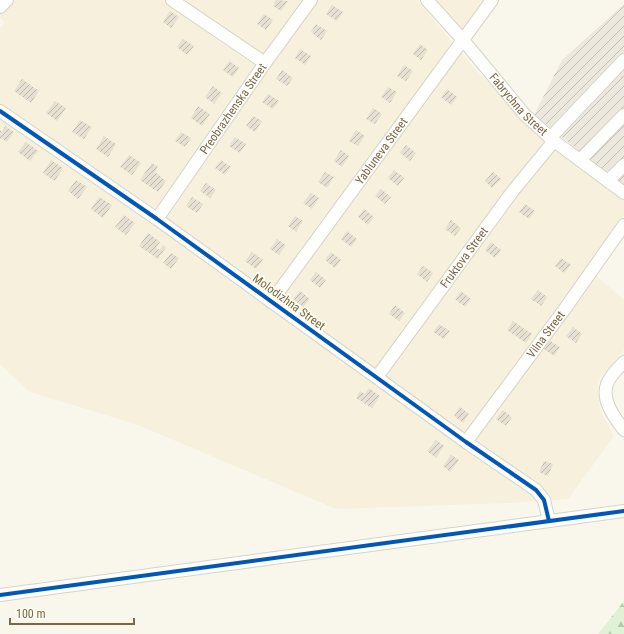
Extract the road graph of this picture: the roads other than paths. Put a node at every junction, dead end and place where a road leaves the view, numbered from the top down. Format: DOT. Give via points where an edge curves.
graph roads {
  1 [pos="7,0"];
  2 [pos="172,0"];
  3 [pos="311,0"];
  4 [pos="427,0"];
  5 [pos="492,0"];
  6 [pos="0,7"];
  7 [pos="463,40"];
  8 [pos="624,60"];
  9 [pos="264,63"];
  10 [pos="0,111"];
  11 [pos="624,115"];
  12 [pos="552,139"];
  13 [pos="580,160"];
  14 [pos="624,165"];
  15 [pos="608,181"];
  16 [pos="624,193"];
  17 [pos="157,219"];
  18 [pos="624,225"];
  19 [pos="271,302"];
  20 [pos="624,362"];
  21 [pos="377,377"];
  22 [pos="624,430"];
  23 [pos="466,442"];
  24 [pos="624,511"];
  25 [pos="550,521"];
  26 [pos="0,595"];
  1 -- 6 [label="street"];
  2 -- 9 [label="street"];
  3 -- 9 [label="street, Preobrazhenska Street"];
  4 -- 7 [label="street, Fabrychna Street"];
  5 -- 7 [label="street, Yabluneva Street"];
  7 -- 12 [label="street, Fabrychna Street" via="525,115"];
  7 -- 19 [label="street, Yabluneva Street"];
  8 -- 12 [label="street, Fruktova Street"];
  9 -- 17 [label="street, Preobrazhenska Street"];
  10 -- 17 [label="street, Molodizhna Street"];
  11 -- 13 [label="street"];
  12 -- 13 [label="street, Fabrychna Street"];
  12 -- 21 [label="street, Fruktova Street"];
  13 -- 15 [label="street, Fabrychna Street"];
  14 -- 15 [label="street"];
  15 -- 16 [label="street, Fabrychna Street"];
  17 -- 19 [label="street, Molodizhna Street"];
  18 -- 23 [label="street, Vilna Street"];
  19 -- 21 [label="street, Molodizhna Street"];
  20 -- 22 [label="street" via="607,384 606,393 610,410"];
  21 -- 23 [label="street, Molodizhna Street"];
  23 -- 25 [label="street, Molodizhna Street" via="536,490 544,500"];
  24 -- 25 [label="street"];
  25 -- 26 [label="street"];
}
